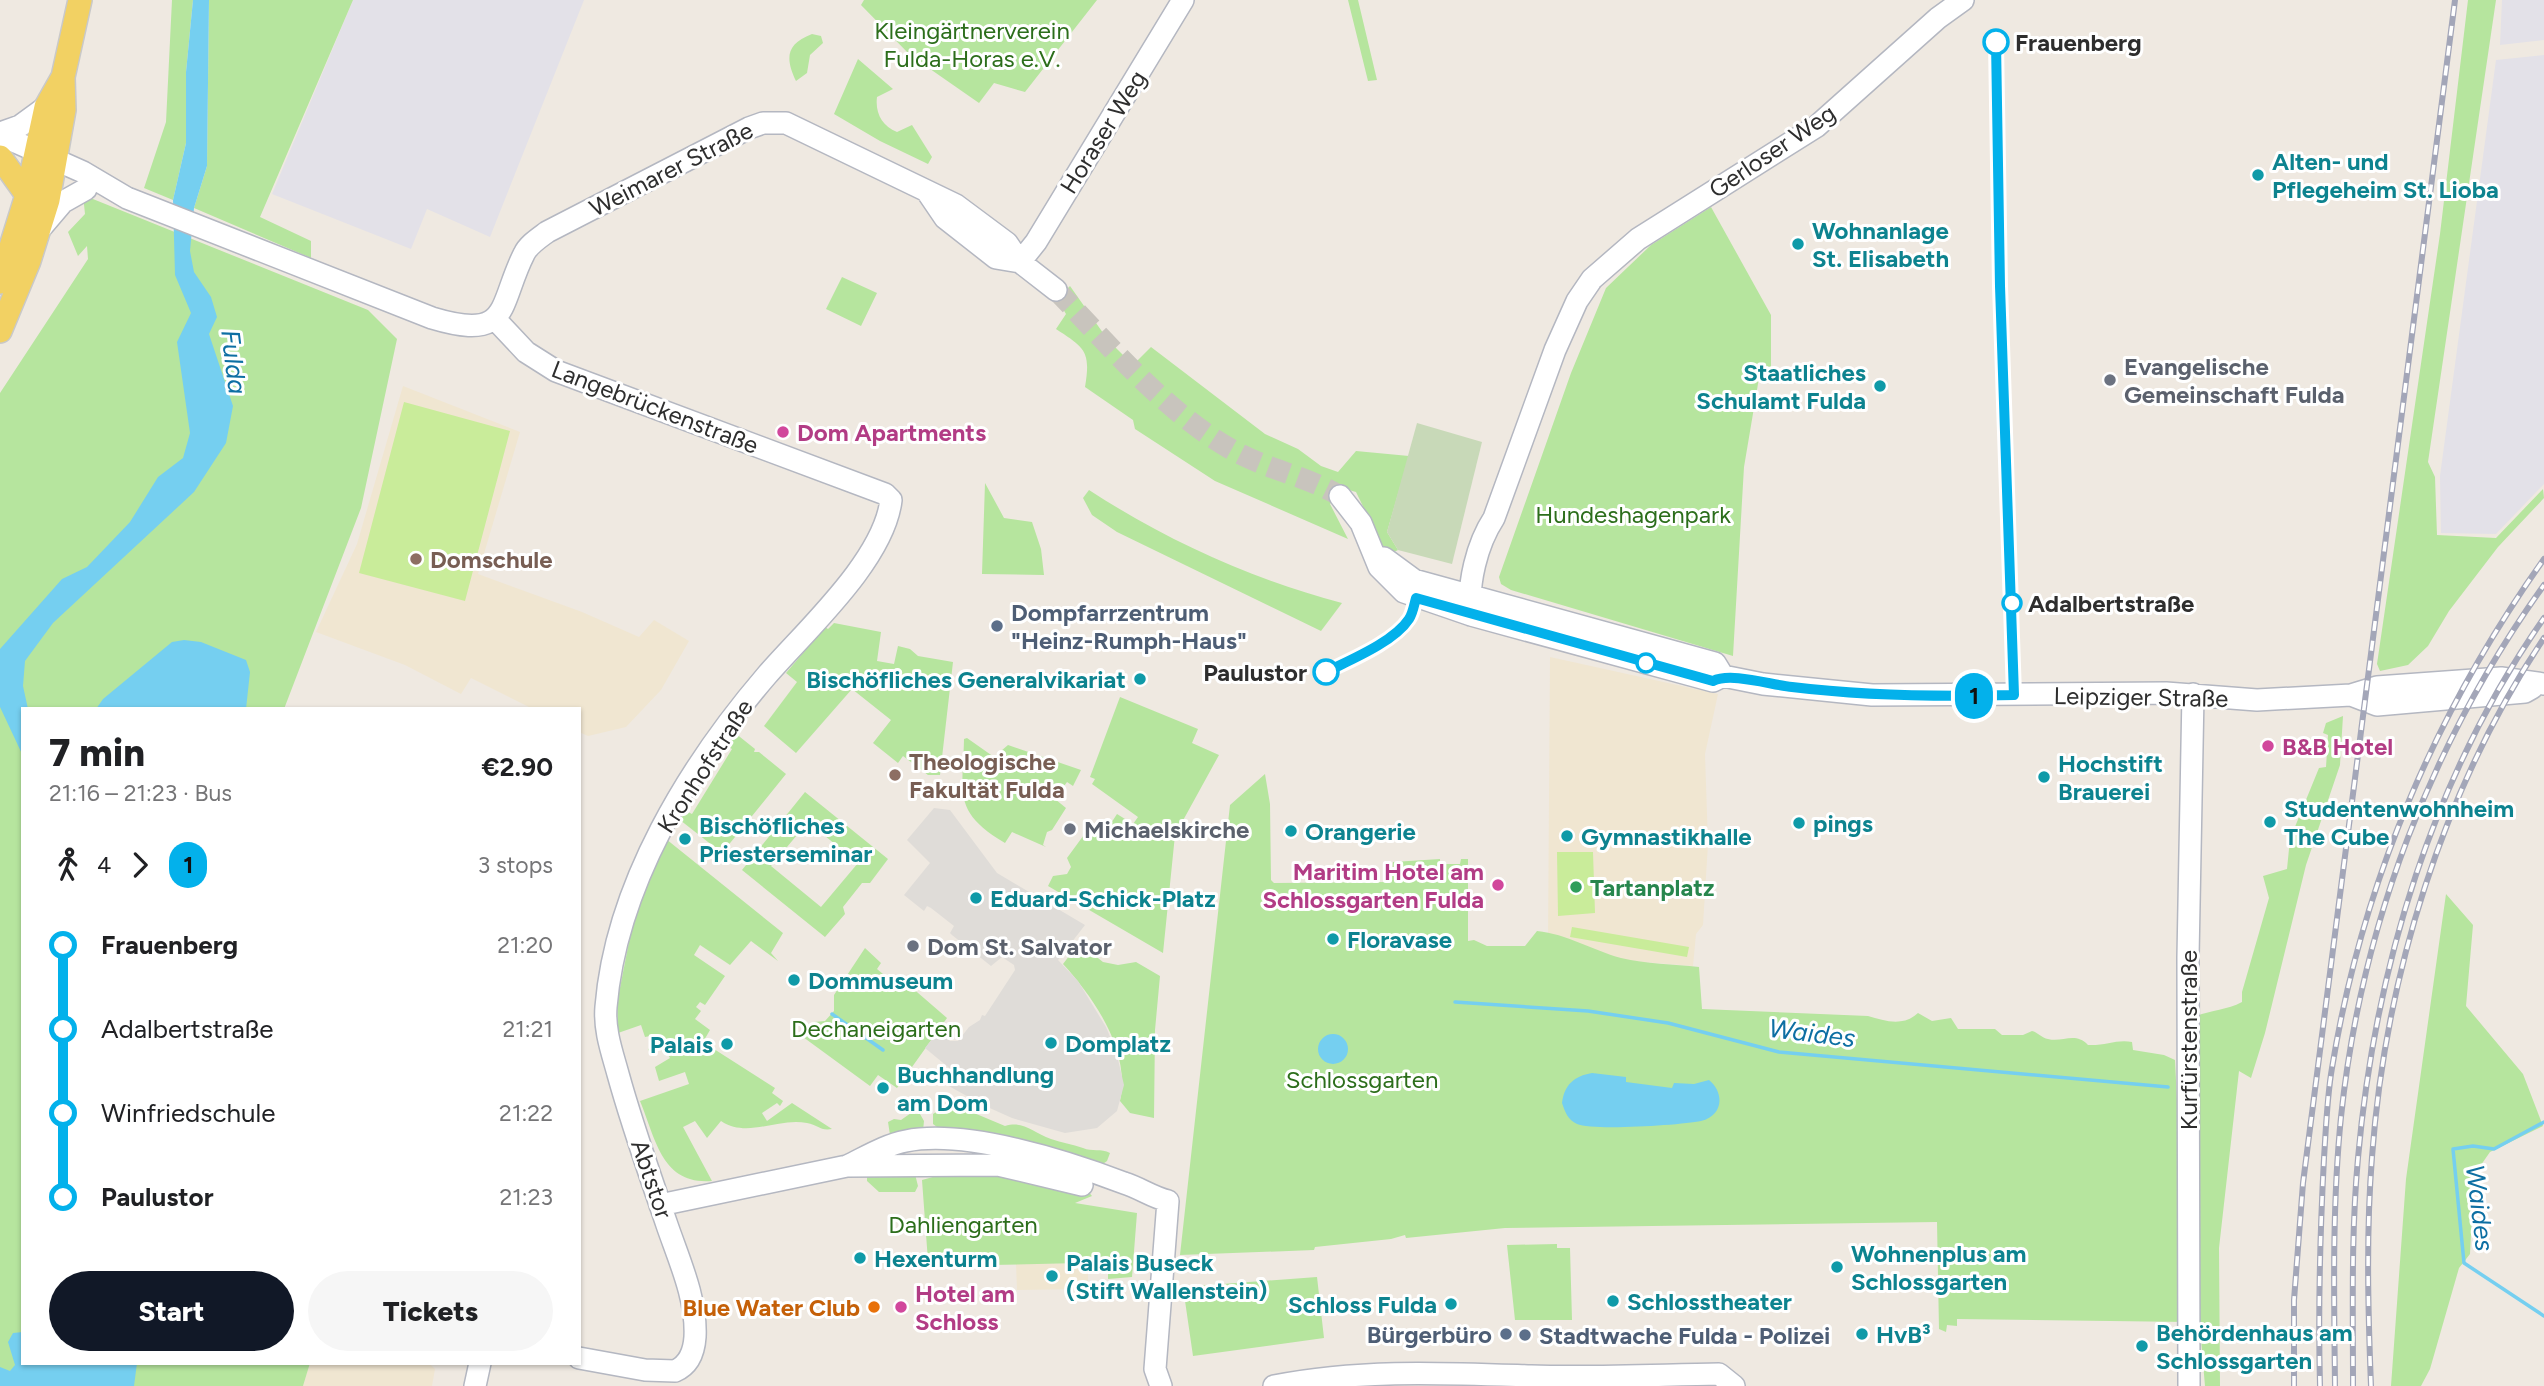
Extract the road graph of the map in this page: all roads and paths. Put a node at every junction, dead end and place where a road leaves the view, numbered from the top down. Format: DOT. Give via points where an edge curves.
graph roads {
  1 [pos="80,0"];
  2 [pos="1183,0"];
  3 [pos="1963,0"];
  4 [pos="63,77"];
  5 [pos="46,107"];
  6 [pos="0,134"];
  7 [pos="0,150"];
  8 [pos="0,157"];
  9 [pos="45,163"];
  10 [pos="86,189"];
  11 [pos="27,195"];
  12 [pos="122,196"];
  13 [pos="40,229"];
  14 [pos="1020,262"];
  15 [pos="0,282"];
  16 [pos="1056,290"];
  17 [pos="495,318"];
  18 [pos="0,331"];
  19 [pos="1340,496"];
  20 [pos="891,500"];
  21 [pos="1374,550"];
  22 [pos="1474,603"];
  23 [pos="2542,684"];
  24 [pos="2193,694"];
  25 [pos="607,995"];
  26 [pos="660,1205"];
  27 [pos="581,1358"];
  28 [pos="480,1365"];
  29 [pos="475,1386"];
  30 [pos="1161,1386"];
  31 [pos="1274,1386"];
  32 [pos="1734,1386"];
  33 [pos="2189,1386"];
  1 -- 4 [label="main road"];
  2 -- 14 [label="main road, Horaser Weg" via="1037,242"];
  3 -- 22 [label="main road, Gerloser Weg" via="1817,126 1638,239 1595,276 1555,350 1494,518 1495,537"];
  4 -- 5 [label="main road"];
  4 -- 9 [label="main road" via="64,110"];
  5 -- 6 [label="main road"];
  5 -- 9 [label="main road"];
  6 -- 9 [label="main road"];
  7 -- 9 [label="main road"];
  8 -- 11 [label="main road"];
  9 -- 10 [label="main road"];
  9 -- 11 [label="main road"];
  9 -- 12 [label="main road" via="83,172"];
  9 -- 13 [label="main road"];
  10 -- 12 [label="main road"];
  10 -- 13 [label="main road" via="63,202"];
  11 -- 15 [label="main road"];
  12 -- 17 [label="main road" via="443,321 482,323"];
  13 -- 18 [label="main road"];
  14 -- 16 [label="main road, Weimarer Straße"];
  14 -- 17 [label="main road, Weimarer Straße" via="1007,243 956,205 799,127 786,122 763,123 547,232 525,251 505,307"];
  17 -- 20 [label="main road, Langebrückenstraße" via="526,352 556,371"];
  19 -- 21 [label="main road"];
  20 -- 25 [label="main road, Kronhofstraße" via="861,568 734,715 675,808 631,890"];
  21 -- 22 [label="main road, Leipziger Straße" via="1415,580"];
  21 -- 22 [label="main road, Leipziger Straße" via="1379,568 1404,592"];
  22 -- 24 [label="main road, Leipziger Straße" via="1713,681 1723,676 1872,695"];
  23 -- 24 [label="main road, Leipziger Straße" via="2501,678 2257,700"];
  24 -- 33 [label="main road, Kurfürstenstraße"];
  25 -- 26 [label="main road, Abtstor" via="609,1041"];
  26 -- 27 [label="main road, Abtstor" via="693,1311 695,1336 687,1363 669,1372"];
  26 -- 30 [label="main road" via="847,1166 998,1165 1123,1196 1161,1199 1155,1369"];
  28 -- 29 [label="main road"];
  31 -- 32 [label="main road" via="1350,1374 1436,1372 1719,1374"];
}
